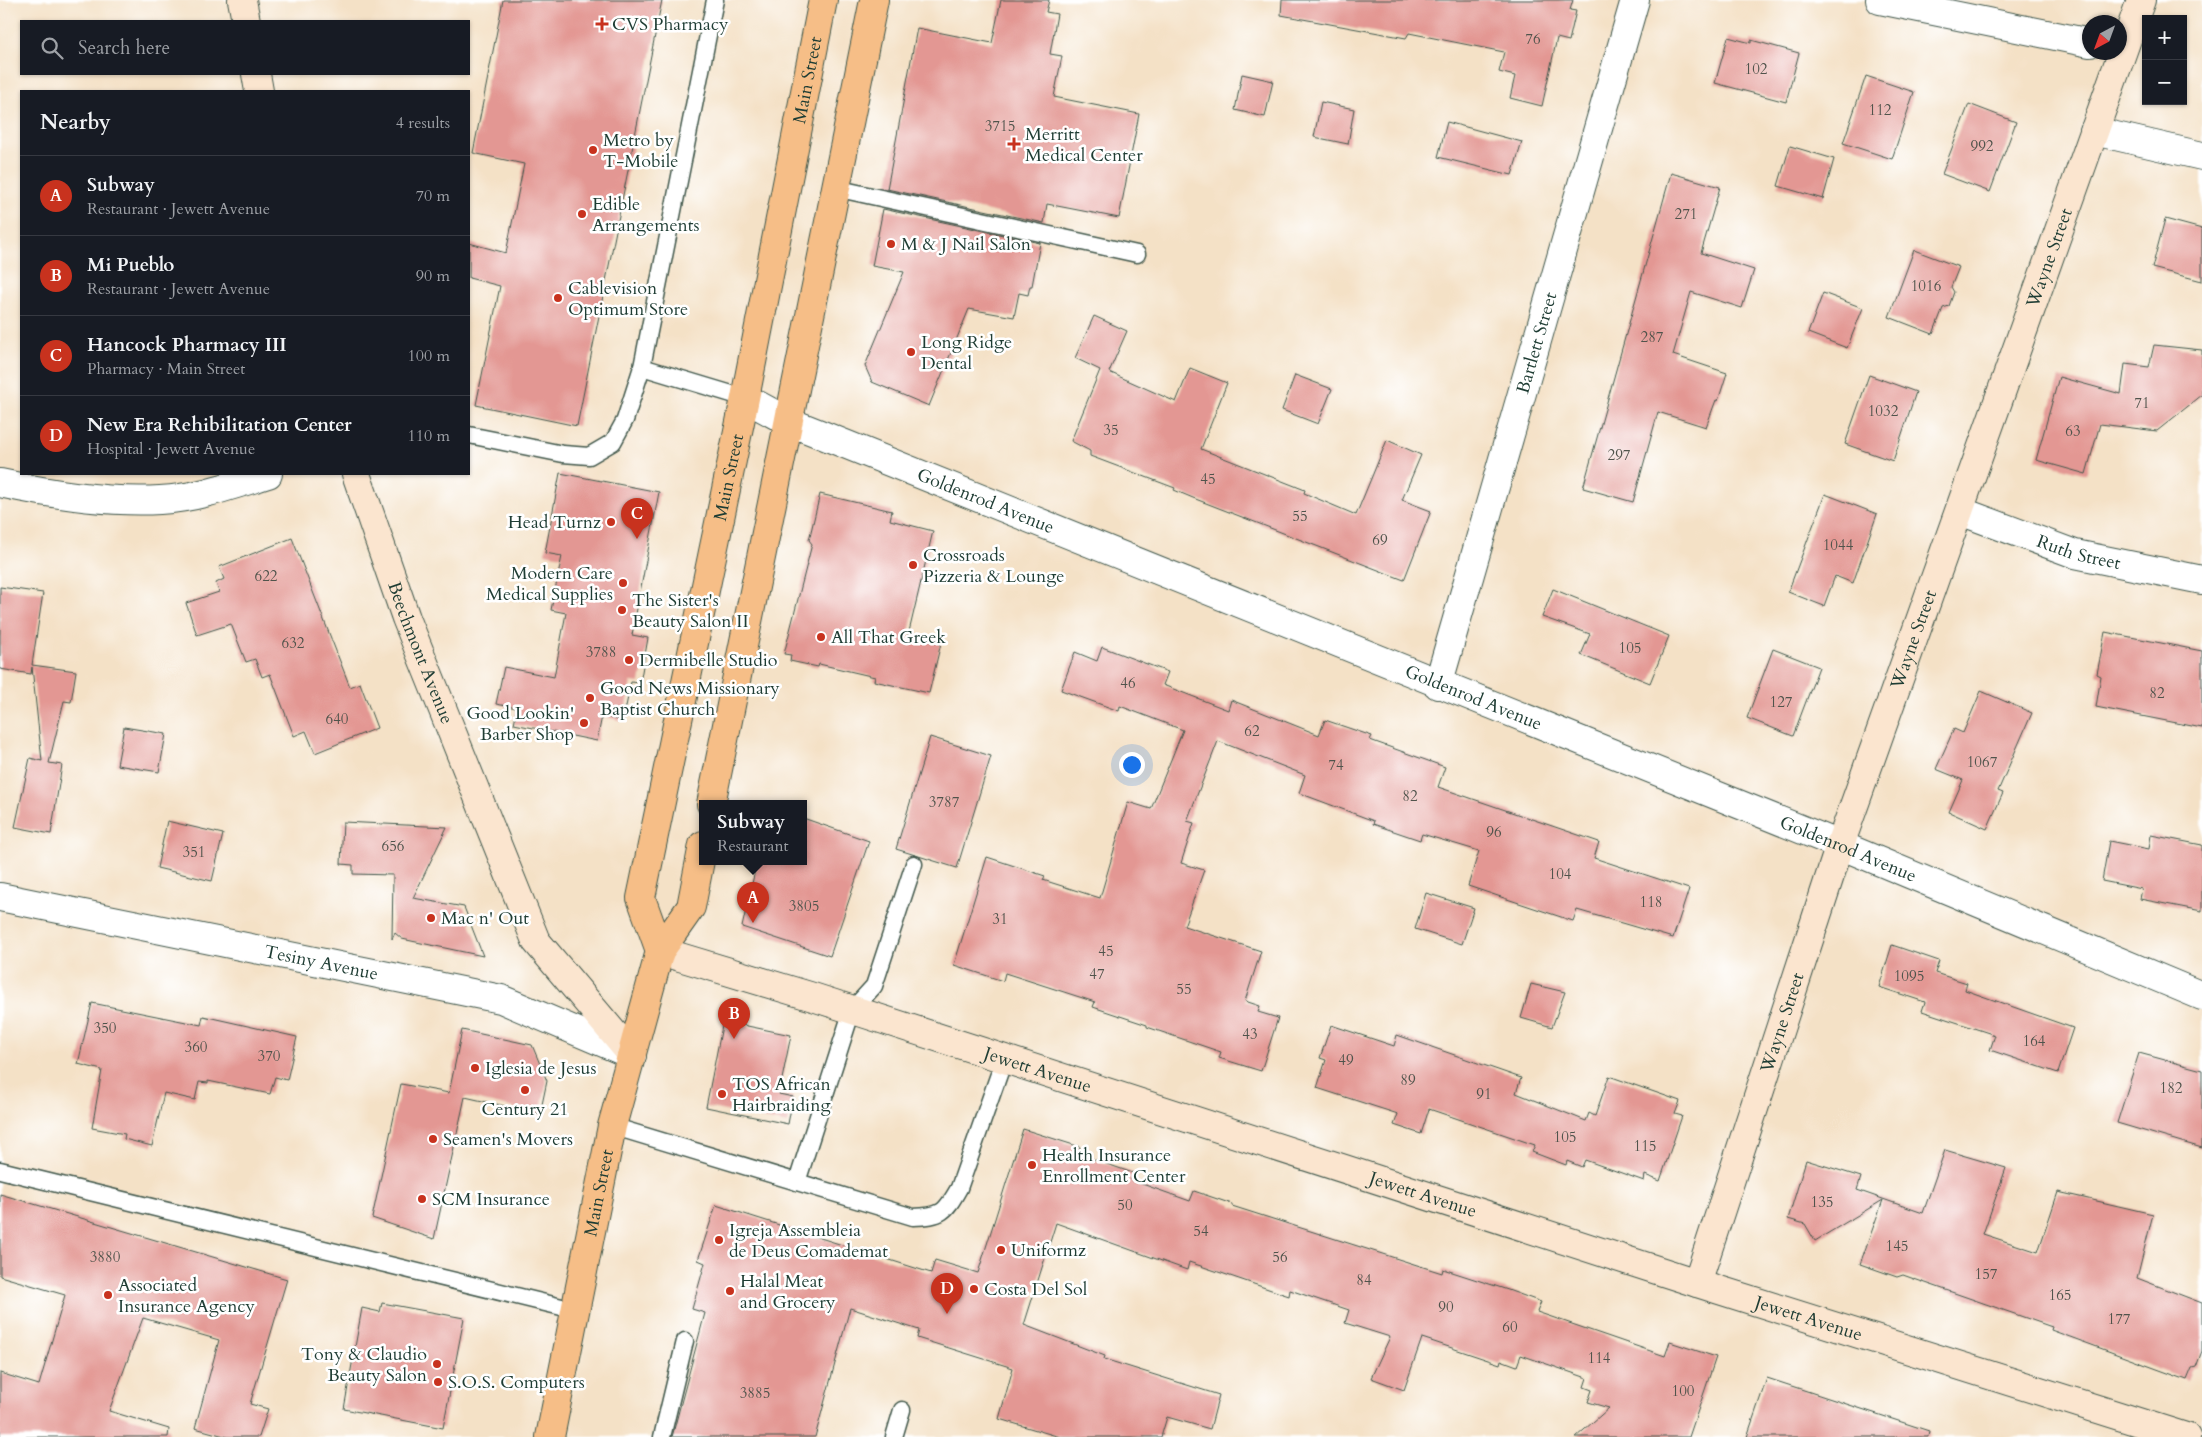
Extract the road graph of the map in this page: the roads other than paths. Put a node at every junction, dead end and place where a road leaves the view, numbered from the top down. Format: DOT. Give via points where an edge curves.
graph roads {
  1 [pos="242,0"];
  2 [pos="715,0"];
  3 [pos="823,0"];
  4 [pos="874,0"];
  5 [pos="1635,0"];
  6 [pos="1880,0"];
  7 [pos="2141,0"];
  8 [pos="246,20"];
  9 [pos="2127,34"];
  10 [pos="2082,40"];
  11 [pos="2117,60"];
  12 [pos="256,75"];
  13 [pos="259,90"];
  14 [pos="2094,131"];
  15 [pos="2202,156"];
  16 [pos="835,188"];
  17 [pos="1137,254"];
  18 [pos="642,367"];
  19 [pos="745,398"];
  20 [pos="787,421"];
  21 [pos="470,435"];
  22 [pos="265,475"];
  23 [pos="356,475"];
  24 [pos="0,483"];
  25 [pos="1960,511"];
  26 [pos="2202,580"];
  27 [pos="1438,685"];
  28 [pos="712,800"];
  29 [pos="1840,845"];
  30 [pos="699,863"];
  31 [pos="914,864"];
  32 [pos="0,897"];
  33 [pos="660,951"];
  34 [pos="2202,996"];
  35 [pos="852,1010"];
  36 [pos="632,1055"];
  37 [pos="1004,1060"];
  38 [pos="612,1126"];
  39 [pos="0,1170"];
  40 [pos="796,1182"];
  41 [pos="1698,1283"];
  42 [pos="574,1310"];
  43 [pos="685,1341"];
  44 [pos="902,1410"];
  45 [pos="550,1437"];
  46 [pos="662,1437"];
  47 [pos="894,1437"];
  48 [pos="2186,1437"];
  1 -- 8 [label="street"];
  2 -- 18 [label="lane"];
  3 -- 19 [label="main road, Main Street"];
  4 -- 16 [label="main road"];
  5 -- 27 [label="street, Bartlett Street"];
  6 -- 10 [label="street"];
  7 -- 9 [label="street, Wayne Street"];
  11 -- 14 [label="street, Wayne Street"];
  12 -- 13 [label="street"];
  14 -- 15 [label="street"];
  14 -- 25 [label="street, Wayne Street"];
  16 -- 17 [label="lane"];
  16 -- 20 [label="main road"];
  18 -- 19 [label="lane"];
  18 -- 21 [label="lane" via="625,420 612,442 589,456 563,454"];
  19 -- 20 [label="street, Goldenrod Avenue"];
  19 -- 33 [label="main road, Main Street" via="640,898"];
  20 -- 27 [label="street, Goldenrod Avenue"];
  20 -- 28 [label="main road"];
  22 -- 24 [label="street" via="216,490 161,500 113,500"];
  23 -- 36 [label="street, Beechmont Avenue" via="406,618 536,940"];
  25 -- 26 [label="street, Ruth Street" via="2075,554"];
  25 -- 29 [label="street, Wayne Street"];
  27 -- 29 [label="street, Goldenrod Avenue"];
  29 -- 34 [label="street, Goldenrod Avenue"];
  29 -- 41 [label="street, Wayne Street"];
  30 -- 33 [label="main road, Main Street" via="690,907"];
  31 -- 35 [label="lane" via="874,986"];
  32 -- 36 [label="street, Tesiny Avenue" via="501,999"];
  33 -- 35 [label="street, Jewett Avenue"];
  33 -- 36 [label="main road, Main Street"];
  35 -- 37 [label="street, Jewett Avenue"];
  35 -- 40 [label="lane"];
  36 -- 38 [label="main road, Main Street"];
  37 -- 40 [label="lane" via="959,1188 949,1206 935,1216 913,1216"];
  37 -- 41 [label="street, Jewett Avenue"];
  38 -- 40 [label="lane"];
  38 -- 42 [label="main road, Main Street"];
  39 -- 42 [label="lane"];
  41 -- 48 [label="street, Jewett Avenue"];
  42 -- 45 [label="main road, Main Street"];
  43 -- 46 [label="lane"];
  44 -- 47 [label="lane"];
}
